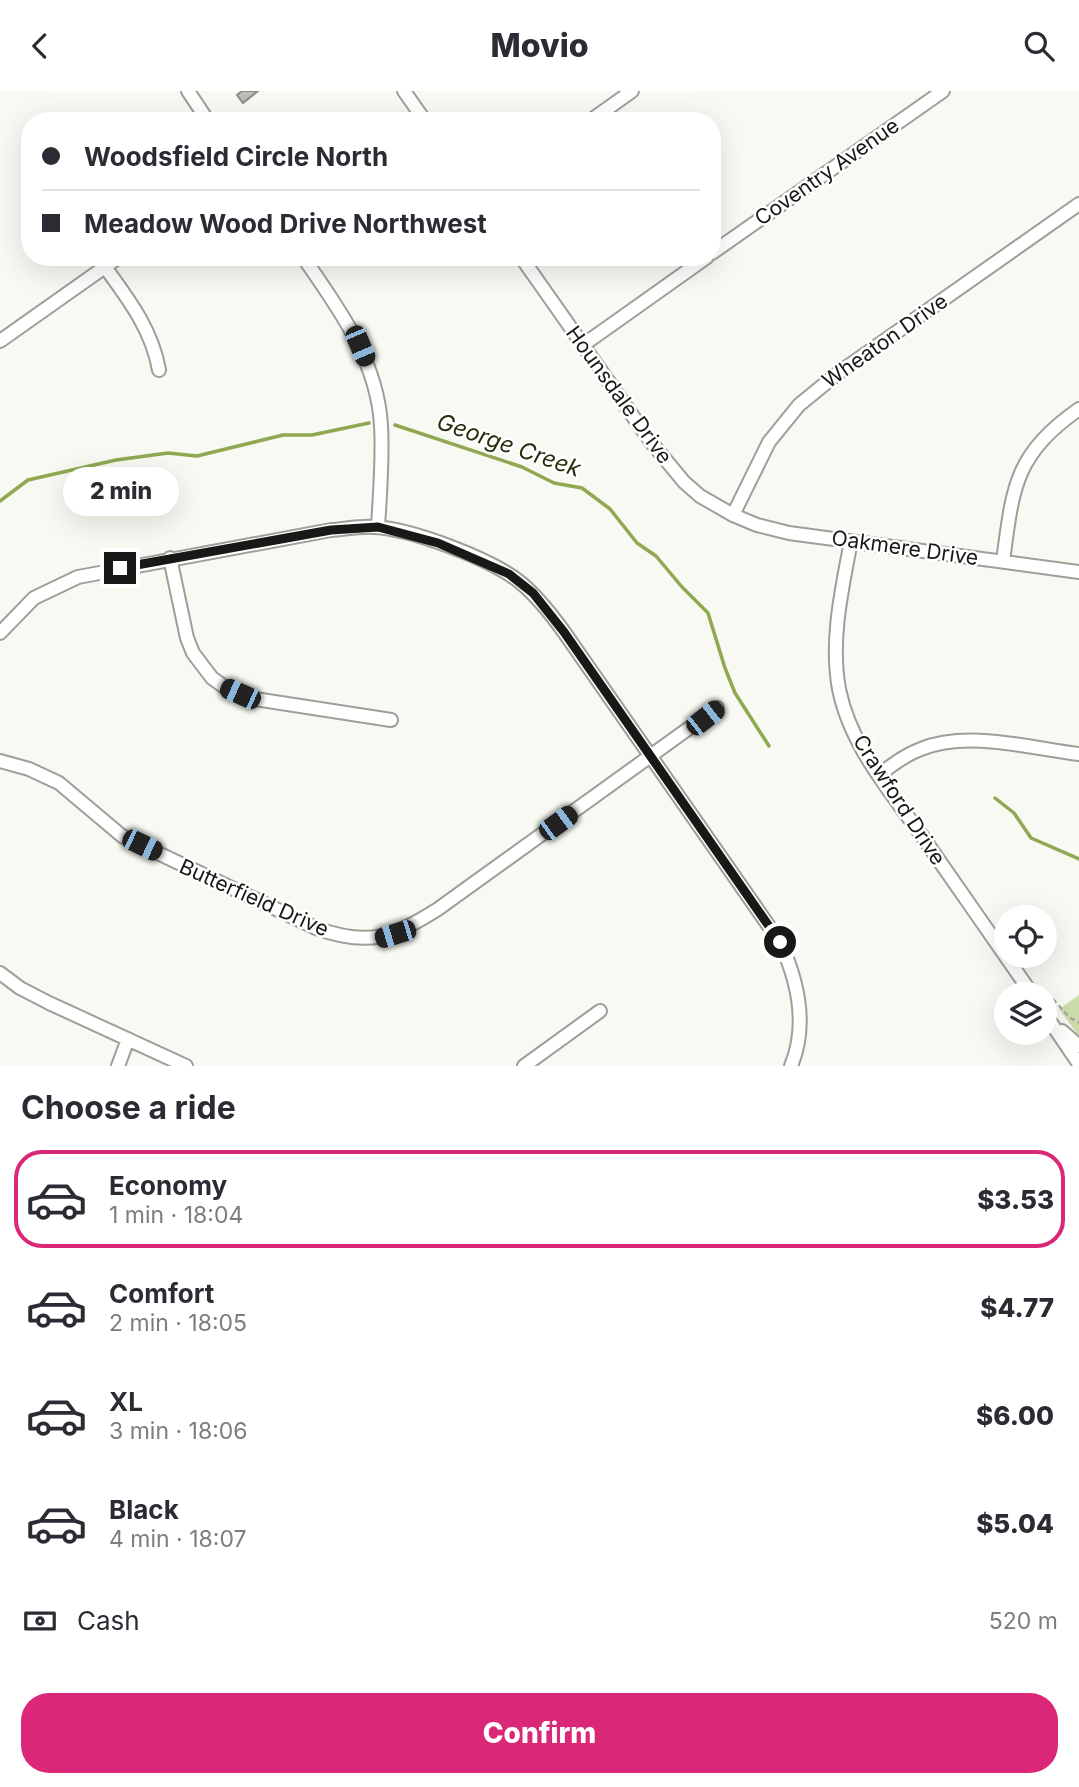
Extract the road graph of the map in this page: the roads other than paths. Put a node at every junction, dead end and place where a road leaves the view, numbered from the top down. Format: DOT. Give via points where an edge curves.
graph roads {
  1 [pos="188,91"];
  2 [pos="404,91"];
  3 [pos="632,91"];
  4 [pos="943,91"];
  5 [pos="202,112"];
  6 [pos="419,112"];
  7 [pos="603,112"];
  8 [pos="1079,204"];
  9 [pos="721,247"];
  10 [pos="309,266"];
  11 [pos="527,266"];
  12 [pos="694,266"];
  13 [pos="106,267"];
  14 [pos="0,341"];
  15 [pos="583,345"];
  16 [pos="159,370"];
  17 [pos="1079,409"];
  18 [pos="733,515"];
  19 [pos="378,527"];
  20 [pos="851,541"];
  21 [pos="170,558"];
  22 [pos="1003,561"];
  23 [pos="1079,572"];
  24 [pos="0,633"];
  25 [pos="718,708"];
  26 [pos="391,720"];
  27 [pos="1079,754"];
  28 [pos="652,757"];
  29 [pos="0,761"];
  30 [pos="879,775"];
  31 [pos="0,973"];
  32 [pos="1024,982"];
  33 [pos="600,1011"];
  34 [pos="1057,1028"];
  35 [pos="1057,1032"];
  36 [pos="128,1039"];
  37 [pos="1079,1047"];
  38 [pos="1079,1064"];
  39 [pos="118,1066"];
  40 [pos="186,1066"];
  41 [pos="524,1066"];
  42 [pos="791,1066"];
  1 -- 5 [label="street"];
  2 -- 6 [label="street"];
  3 -- 7 [label="street"];
  4 -- 9 [label="street, Coventry Avenue"];
  8 -- 18 [label="street, Wheaton Drive" via="799,405 769,442"];
  10 -- 19 [label="street" via="353,332 372,377 381,425"];
  11 -- 15 [label="street, Hounsdale Drive"];
  12 -- 15 [label="street"];
  13 -- 14 [label="street"];
  13 -- 16 [label="street" via="147,329"];
  15 -- 18 [label="street, Hounsdale Drive" via="676,473 700,496"];
  17 -- 22 [label="street" via="1044,437 1024,464 1013,495"];
  18 -- 20 [label="street, Oakmere Drive" via="773,530"];
  19 -- 21 [label="street" via="331,530"];
  19 -- 28 [label="street" via="438,543 522,583 548,610"];
  20 -- 22 [label="street, Oakmere Drive"];
  20 -- 30 [label="street, Crawford Drive" via="837,629 837,673 849,720"];
  21 -- 24 [label="street" via="94,572 63,583 34,598"];
  21 -- 26 [label="street" via="192,653 212,678 255,699"];
  22 -- 23 [label="street, Oakmere Drive"];
  25 -- 28 [label="street, Butterfield Drive"];
  27 -- 30 [label="street" via="953,741 921,749"];
  28 -- 29 [label="street, Butterfield Drive" via="438,909 395,934 363,940 316,928 181,865 122,835 59,783"];
  28 -- 42 [label="street" via="780,942 799,1004 800,1038"];
  30 -- 32 [label="street, Crawford Drive"];
  31 -- 36 [label="street" via="49,1003"];
  33 -- 41 [label="street"];
  34 -- 37 [label="street"];
  35 -- 38 [label="street"];
  36 -- 39 [label="street"];
  36 -- 40 [label="street"];
}
